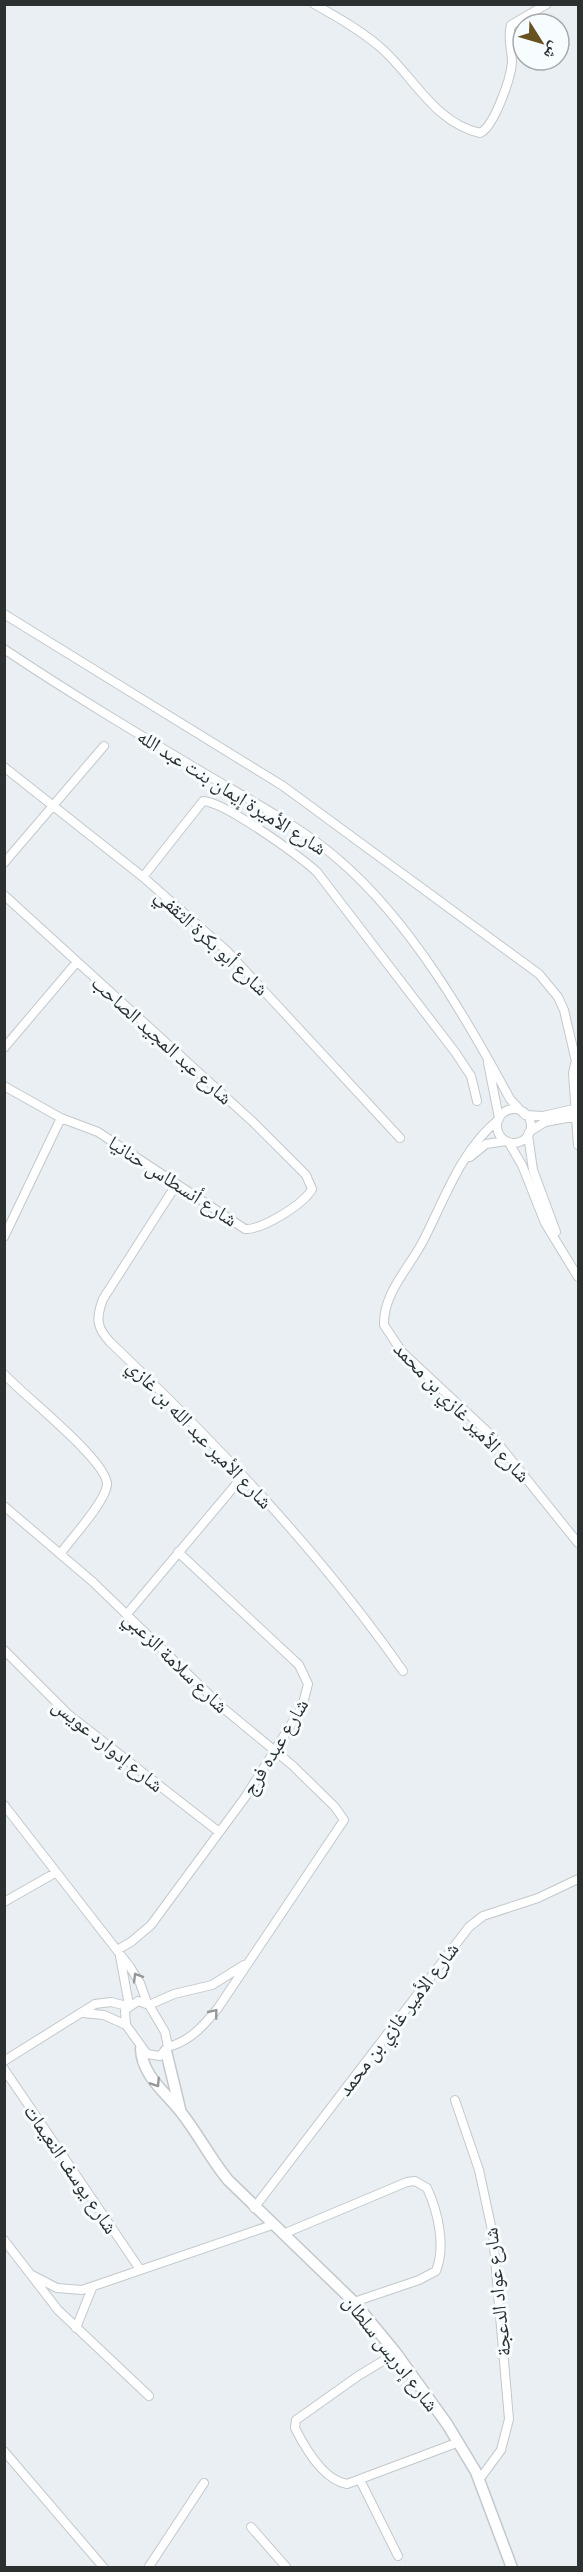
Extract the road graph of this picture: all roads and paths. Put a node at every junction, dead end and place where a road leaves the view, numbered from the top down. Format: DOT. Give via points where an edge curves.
graph roads {
  1 [pos="314,4"];
  2 [pos="547,4"];
  3 [pos="4,614"];
  4 [pos="4,649"];
  5 [pos="104,746"];
  6 [pos="4,767"];
  7 [pos="53,807"];
  8 [pos="4,863"];
  9 [pos="143,877"];
  10 [pos="4,895"];
  11 [pos="76,963"];
  12 [pos="4,1048"];
  13 [pos="488,1060"];
  14 [pos="577,1067"];
  15 [pos="4,1086"];
  16 [pos="477,1101"];
  17 [pos="524,1113"];
  18 [pos="577,1113"];
  19 [pos="61,1118"];
  20 [pos="499,1118"];
  21 [pos="529,1133"];
  22 [pos="400,1138"];
  23 [pos="507,1142"];
  24 [pos="579,1145"];
  25 [pos="455,1176"];
  26 [pos="176,1185"];
  27 [pos="312,1189"];
  28 [pos="4,1237"];
  29 [pos="579,1267"];
  30 [pos="579,1277"];
  31 [pos="4,1374"];
  32 [pos="243,1476"];
  33 [pos="4,1506"];
  34 [pos="579,1543"];
  35 [pos="178,1551"];
  36 [pos="60,1554"];
  37 [pos="127,1614"];
  38 [pos="4,1650"];
  39 [pos="404,1671"];
  40 [pos="276,1752"];
  41 [pos="4,1805"];
  42 [pos="219,1832"];
  43 [pos="55,1873"];
  44 [pos="579,1879"];
  45 [pos="4,1902"];
  46 [pos="118,1952"];
  47 [pos="247,1963"];
  48 [pos="148,2004"];
  49 [pos="128,2006"];
  50 [pos="79,2013"];
  51 [pos="126,2025"];
  52 [pos="141,2049"];
  53 [pos="167,2049"];
  54 [pos="4,2061"];
  55 [pos="4,2069"];
  56 [pos="455,2100"];
  57 [pos="181,2112"];
  58 [pos="254,2208"];
  59 [pos="272,2225"];
  60 [pos="283,2234"];
  61 [pos="4,2240"];
  62 [pos="139,2268"];
  63 [pos="30,2274"];
  64 [pos="92,2288"];
  65 [pos="354,2302"];
  66 [pos="76,2328"];
  67 [pos="396,2354"];
  68 [pos="149,2396"];
  69 [pos="459,2442"];
  70 [pos="4,2451"];
  71 [pos="360,2480"];
  72 [pos="479,2480"];
  73 [pos="204,2483"];
  74 [pos="251,2527"];
  75 [pos="398,2556"];
  76 [pos="104,2568"];
  77 [pos="148,2568"];
  78 [pos="287,2568"];
  79 [pos="512,2568"];
  1 -- 2 [label="street" via="382,48 434,105 480,133 488,126 508,80 512,65 511,25"];
  3 -- 14 [label="street" via="283,786 539,974 554,990 564,1010"];
  4 -- 13 [label="street, شارع الأميرة إيمان بنت عبد الله" via="294,827 339,860 372,892 409,938"];
  5 -- 7 [label="street"];
  6 -- 7 [label="street, شارع أبو بكرة الثقفي"];
  7 -- 8 [label="street"];
  7 -- 9 [label="street, شارع أبو بكرة الثقفي"];
  9 -- 16 [label="street, شارع الأميرة إيمان بنت عبد الله" via="202,801 219,805 297,856 317,872 455,1052 471,1076"];
  9 -- 22 [label="street, شارع أبو بكرة الثقفي" via="239,963"];
  10 -- 11 [label="street, شارع عبد المجيد الصاحب"];
  11 -- 12 [label="street"];
  11 -- 27 [label="street, شارع عبد المجيد الصاحب" via="253,1122 306,1174"];
  13 -- 17 [label="street, شارع الأميرة إيمان بنت عبد الله" via="513,1104"];
  13 -- 20 [label="street, شارع الأميرة إيمان بنت عبد الله"];
  14 -- 18 [label="street" via="573,1073"];
  15 -- 19 [label="street, شارع أنسطاس حنانيا"];
  17 -- 18 [label="street" via="539,1117"];
  17 -- 20 [label="street" via="512,1110"];
  17 -- 21 [label="street" via="530,1123"];
  18 -- 21 [label="street" via="545,1122"];
  18 -- 24 [label="street"];
  19 -- 26 [label="street, شارع أنسطاس حنانيا" via="98,1132"];
  19 -- 28 [label="street"];
  20 -- 23 [label="street" via="499,1134"];
  20 -- 25 [label="street" via="476,1142"];
  21 -- 23 [label="street" via="520,1142"];
  21 -- 29 [label="street" via="530,1162 546,1210"];
  23 -- 25 [label="street" via="480,1147"];
  23 -- 30 [label="street" via="522,1165 545,1223"];
  25 -- 34 [label="street, شارع الأمير غازي بن محمد" via="422,1244 388,1301 384,1325 402,1352 492,1436"];
  26 -- 27 [label="street, شارع أنسطاس حنانيا" via="238,1226 251,1229 293,1208"];
  26 -- 32 [label="street, شارع الأمير عبد الله بن غازي" via="103,1299 99,1327"];
  31 -- 36 [label="street" via="86,1451 106,1476 106,1491"];
  32 -- 35 [label="street"];
  32 -- 39 [label="street, شارع الأمير عبد الله بن غازي" via="351,1602"];
  33 -- 36 [label="street, شارع سلامة الزعبي"];
  35 -- 37 [label="street"];
  35 -- 40 [label="street, شارع عبده فرج" via="306,1676 308,1693"];
  36 -- 37 [label="street, شارع سلامة الزعبي"];
  37 -- 40 [label="street, شارع سلامة الزعبي" via="223,1708"];
  38 -- 42 [label="street, شارع إدوارد عويس" via="69,1714"];
  40 -- 42 [label="street, شارع عبده فرج"];
  40 -- 47 [label="street, شارع سلامة الزعبي" via="344,1820"];
  41 -- 43 [label="street"];
  42 -- 46 [label="street, شارع عبده فرج" via="151,1925"];
  43 -- 45 [label="street"];
  43 -- 46 [label="street"];
  44 -- 58 [label="street, شارع الأمير غازي بن محمد" via="483,1916 469,1927"];
  48 -- 46 [label="street, one-way" via="141,1983"];
  46 -- 49 [label="street"];
  47 -- 48 [label="street" via="212,1985"];
  53 -- 47 [label="street, one-way" via="184,2042 206,2022"];
  48 -- 49 [label="street" via="138,2001"];
  48 -- 53 [label="street" via="165,2032"];
  49 -- 50 [label="street" via="104,2002"];
  49 -- 51 [label="street"];
  50 -- 51 [label="street" via="104,2015"];
  50 -- 54 [label="street"];
  51 -- 52 [label="street"];
  52 -- 53 [label="street" via="154,2057"];
  52 -- 57 [label="street, شارع إدريس سلطان, one-way" via="151,2075"];
  53 -- 57 [label="street, شارع إدريس سلطان"];
  55 -- 62 [label="street, شارع يوسف النعيمات"];
  56 -- 72 [label="street, شارع عواد الدعجة" via="479,2170 493,2235 509,2419 501,2450"];
  57 -- 58 [label="street, شارع إدريس سلطان" via="211,2160"];
  58 -- 59 [label="street, شارع إدريس سلطان"];
  59 -- 60 [label="street, شارع إدريس سلطان"];
  59 -- 62 [label="street"];
  60 -- 65 [label="street, شارع إدريس سلطان"];
  60 -- 65 [label="street" via="407,2182 422,2183 427,2188 441,2249 436,2271 429,2277"];
  61 -- 63 [label="street"];
  62 -- 64 [label="street"];
  63 -- 64 [label="street" via="65,2290"];
  63 -- 66 [label="street"];
  64 -- 66 [label="street"];
  65 -- 67 [label="street, شارع إدريس سلطان"];
  66 -- 68 [label="street"];
  67 -- 69 [label="street, شارع إدريس سلطان"];
  67 -- 71 [label="street" via="358,2376 294,2423 299,2437 334,2480 347,2484"];
  69 -- 71 [label="street"];
  69 -- 72 [label="street, شارع إدريس سلطان"];
  70 -- 76 [label="street"];
  71 -- 75 [label="street"];
  72 -- 79 [label="street, شارع إدريس سلطان"];
  73 -- 77 [label="street"];
  74 -- 78 [label="street"];
}
